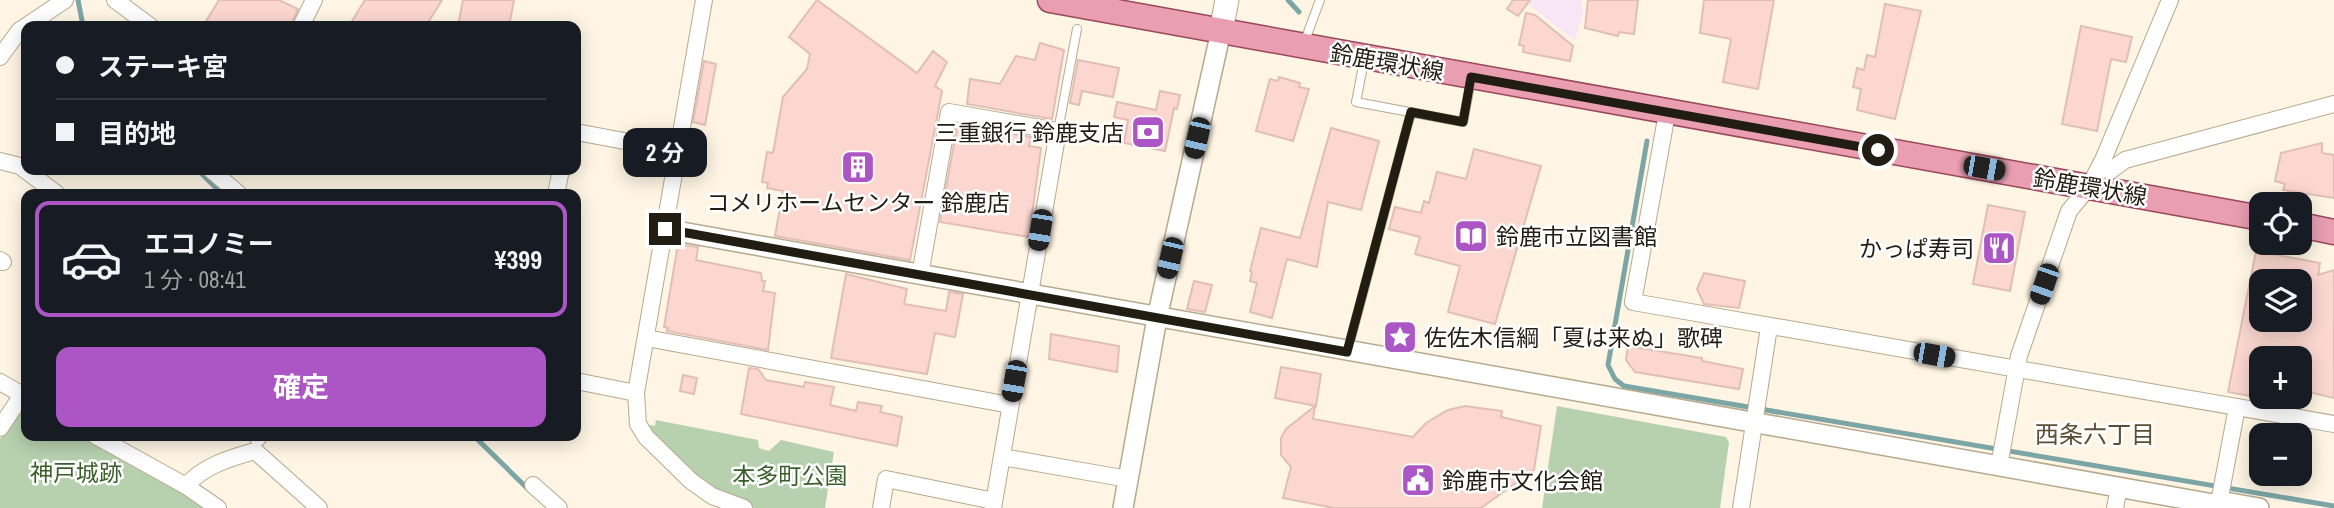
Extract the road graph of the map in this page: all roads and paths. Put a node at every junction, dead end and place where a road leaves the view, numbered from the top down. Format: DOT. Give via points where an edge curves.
graph roads {
  1 [pos="65,0"];
  2 [pos="115,0"];
  3 [pos="314,0"];
  4 [pos="704,0"];
  5 [pos="1051,0"];
  6 [pos="1227,0"];
  7 [pos="1320,0"];
  8 [pos="2170,0"];
  9 [pos="34,21"];
  10 [pos="143,21"];
  11 [pos="304,21"];
  12 [pos="1077,29"];
  13 [pos="21,30"];
  14 [pos="1221,31"];
  15 [pos="1303,46"];
  16 [pos="0,57"];
  17 [pos="1364,57"];
  18 [pos="1471,77"];
  19 [pos="2334,104"];
  20 [pos="1411,112"];
  21 [pos="1667,114"];
  22 [pos="1058,131"];
  23 [pos="581,133"];
  24 [pos="678,151"];
  25 [pos="0,160"];
  26 [pos="21,167"];
  27 [pos="32,175"];
  28 [pos="217,175"];
  29 [pos="2089,187"];
  30 [pos="50,189"];
  31 [pos="233,189"];
  32 [pos="2249,216"];
  33 [pos="2312,227"];
  34 [pos="665,229"];
  35 [pos="2334,232"];
  36 [pos="920,275"];
  37 [pos="1029,295"];
  38 [pos="1157,318"];
  39 [pos="1769,327"];
  40 [pos="646,338"];
  41 [pos="1347,352"];
  42 [pos="2016,369"];
  43 [pos="0,382"];
  44 [pos="581,382"];
  45 [pos="636,393"];
  46 [pos="21,394"];
  47 [pos="21,400"];
  48 [pos="1010,405"];
  49 [pos="2237,407"];
  50 [pos="1754,422"];
  51 [pos="2334,424"];
  52 [pos="0,428"];
  53 [pos="105,441"];
  54 [pos="256,441"];
  55 [pos="259,441"];
  56 [pos="1002,457"];
  57 [pos="1999,464"];
  58 [pos="1128,479"];
  59 [pos="533,485"];
  60 [pos="186,486"];
  61 [pos="2119,487"];
  62 [pos="993,504"];
  63 [pos="2219,505"];
  64 [pos="218,508"];
  65 [pos="319,508"];
  66 [pos="559,508"];
  67 [pos="744,508"];
  68 [pos="881,508"];
  69 [pos="1123,508"];
  70 [pos="1741,508"];
  71 [pos="2115,508"];
  72 [pos="2259,508"];
  1 -- 9 [label="street"];
  2 -- 10 [label="street"];
  3 -- 11 [label="street"];
  4 -- 24 [label="street"];
  5 -- 14 [label="main road, 鈴鹿環状線"];
  6 -- 14 [label="main road"];
  7 -- 15 [label="lane"];
  8 -- 29 [label="street"];
  12 -- 22 [label="lane"];
  13 -- 16 [label="street"];
  14 -- 15 [label="main road, 鈴鹿環状線"];
  14 -- 38 [label="street"];
  15 -- 17 [label="main road, 鈴鹿環状線"];
  17 -- 18 [label="main road, 鈴鹿環状線"];
  17 -- 20 [label="lane" via="1356,102"];
  18 -- 20 [label="lane" via="1463,122"];
  18 -- 21 [label="main road, 鈴鹿環状線"];
  19 -- 29 [label="street" via="2124,160"];
  20 -- 41 [label="lane"];
  21 -- 29 [label="main road, 鈴鹿環状線"];
  21 -- 39 [label="street" via="1633,302"];
  22 -- 36 [label="street" via="949,112"];
  22 -- 37 [label="street"];
  23 -- 24 [label="street"];
  24 -- 34 [label="street"];
  25 -- 26 [label="street"];
  27 -- 30 [label="street"];
  28 -- 31 [label="street"];
  29 -- 32 [label="main road, 鈴鹿環状線"];
  29 -- 42 [label="street" via="2069,211"];
  33 -- 35 [label="main road"];
  34 -- 36 [label="street"];
  34 -- 40 [label="street"];
  36 -- 37 [label="street"];
  37 -- 38 [label="street"];
  37 -- 48 [label="street"];
  38 -- 41 [label="street"];
  38 -- 58 [label="street"];
  39 -- 42 [label="street"];
  39 -- 50 [label="street"];
  40 -- 45 [label="street"];
  40 -- 48 [label="street"];
  41 -- 50 [label="street"];
  42 -- 49 [label="street"];
  42 -- 57 [label="street"];
  43 -- 46 [label="street"];
  44 -- 45 [label="street"];
  45 -- 67 [label="street" via="638,424 646,437 691,481 712,496"];
  47 -- 52 [label="street"];
  48 -- 56 [label="street"];
  49 -- 51 [label="street"];
  49 -- 63 [label="street"];
  50 -- 57 [label="street"];
  50 -- 70 [label="street"];
  53 -- 60 [label="street"];
  54 -- 60 [label="street"];
  55 -- 65 [label="street"];
  56 -- 58 [label="street"];
  56 -- 62 [label="street"];
  57 -- 61 [label="street"];
  58 -- 69 [label="street"];
  59 -- 66 [label="street"];
  60 -- 64 [label="street"];
  61 -- 63 [label="street"];
  61 -- 71 [label="street"];
  62 -- 68 [label="street" via="886,480"];
  63 -- 72 [label="street"];
}
